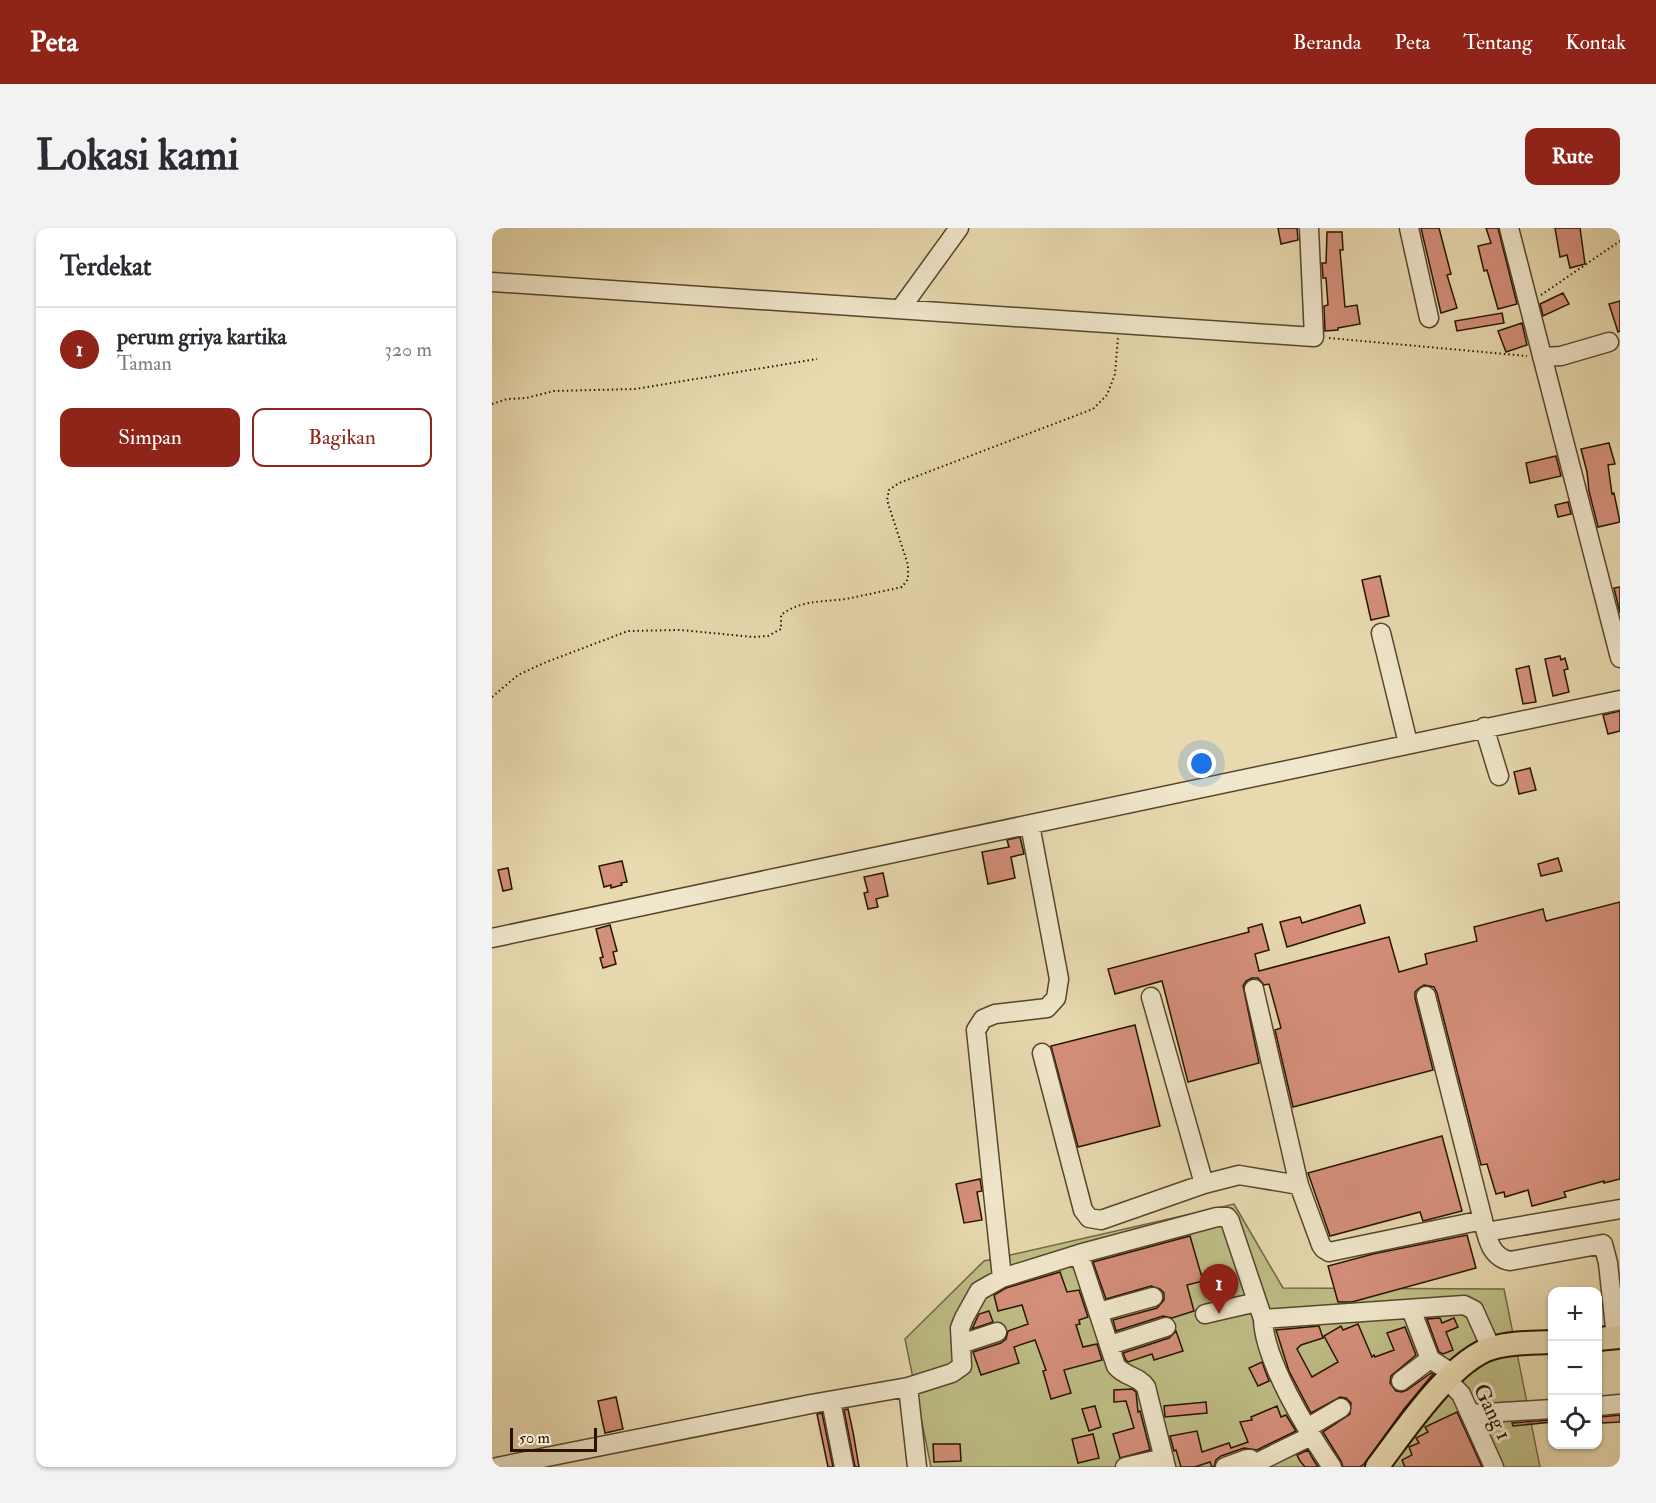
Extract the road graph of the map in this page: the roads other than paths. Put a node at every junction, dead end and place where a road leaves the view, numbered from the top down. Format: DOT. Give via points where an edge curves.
graph roads {
  1 [pos="959,228"];
  2 [pos="1309,228"];
  3 [pos="1409,228"];
  4 [pos="1509,228"];
  5 [pos="492,282"];
  6 [pos="901,308"];
  7 [pos="1430,318"];
  8 [pos="1609,342"];
  9 [pos="1542,357"];
  10 [pos="1381,633"];
  11 [pos="1620,658"];
  12 [pos="1620,700"];
  13 [pos="1485,727"];
  14 [pos="1408,743"];
  15 [pos="1499,776"];
  16 [pos="1030,825"];
  17 [pos="492,938"];
  18 [pos="1254,989"];
  19 [pos="1426,996"];
  20 [pos="1151,997"];
  21 [pos="1042,1053"];
  22 [pos="1204,1184"];
  23 [pos="1299,1185"];
  24 [pos="1620,1209"];
  25 [pos="1485,1226"];
  26 [pos="1612,1242"];
  27 [pos="1079,1254"];
  28 [pos="1002,1278"];
  29 [pos="1153,1297"];
  30 [pos="1411,1309"];
  31 [pos="1260,1310"];
  32 [pos="1099,1312"];
  33 [pos="1205,1314"];
  34 [pos="1166,1327"];
  35 [pos="998,1332"];
  36 [pos="1611,1337"];
  37 [pos="1548,1342"];
  38 [pos="961,1344"];
  39 [pos="1110,1345"];
  40 [pos="1491,1348"];
  41 [pos="1430,1359"];
  42 [pos="1449,1377"];
  43 [pos="1401,1381"];
  44 [pos="908,1387"];
  45 [pos="831,1401"];
  46 [pos="1620,1404"];
  47 [pos="1602,1406"];
  48 [pos="1341,1408"];
  49 [pos="1548,1409"];
  50 [pos="1471,1414"];
  51 [pos="1309,1432"];
  52 [pos="1165,1462"];
  53 [pos="1242,1465"];
  54 [pos="497,1467"];
  55 [pos="844,1467"];
  56 [pos="917,1467"];
  57 [pos="1125,1467"];
  58 [pos="1332,1467"];
  59 [pos="1377,1467"];
  60 [pos="1494,1467"];
  1 -- 6 [label="street"];
  2 -- 6 [label="street" via="1314,337"];
  3 -- 7 [label="street"];
  4 -- 9 [label="street"];
  5 -- 6 [label="street"];
  8 -- 9 [label="street" via="1562,356"];
  9 -- 11 [label="street"];
  10 -- 14 [label="street"];
  12 -- 13 [label="street"];
  13 -- 14 [label="street"];
  13 -- 15 [label="street"];
  14 -- 16 [label="street"];
  16 -- 17 [label="street"];
  16 -- 28 [label="street" via="1059,979 1056,998 1047,1008 982,1019 976,1030"];
  18 -- 23 [label="street"];
  19 -- 25 [label="street"];
  20 -- 22 [label="street"];
  21 -- 22 [label="street" via="1083,1210 1089,1218 1101,1220"];
  22 -- 23 [label="street" via="1239,1175"];
  23 -- 25 [label="street" via="1321,1245 1329,1252"];
  24 -- 25 [label="street"];
  25 -- 26 [label="street" via="1495,1253 1510,1261"];
  26 -- 36 [label="street" via="1608,1263"];
  27 -- 28 [label="street"];
  27 -- 31 [label="street" via="1217,1216 1227,1217"];
  27 -- 32 [label="street"];
  28 -- 38 [label="street" via="979,1291 960,1328"];
  29 -- 32 [label="street"];
  30 -- 31 [label="street"];
  30 -- 40 [label="street" via="1470,1306"];
  30 -- 41 [label="street"];
  31 -- 33 [label="street"];
  31 -- 51 [label="street" via="1269,1353"];
  32 -- 39 [label="street"];
  34 -- 39 [label="street"];
  35 -- 38 [label="street"];
  37 -- 40 [label="main road"];
  38 -- 44 [label="street" via="960,1369"];
  39 -- 52 [label="street" via="1121,1372 1146,1387"];
  40 -- 42 [label="main road" via="1467,1360"];
  41 -- 42 [label="street, Gang 1"];
  41 -- 43 [label="street"];
  42 -- 50 [label="street, Gang 1"];
  42 -- 59 [label="main road"];
  44 -- 45 [label="street"];
  44 -- 56 [label="street"];
  45 -- 54 [label="street"];
  45 -- 55 [label="street"];
  46 -- 47 [label="street"];
  48 -- 51 [label="street"];
  49 -- 50 [label="street"];
  50 -- 60 [label="street, Gang 1"];
  51 -- 53 [label="street"];
  51 -- 58 [label="street"];
  52 -- 57 [label="street"];
}
